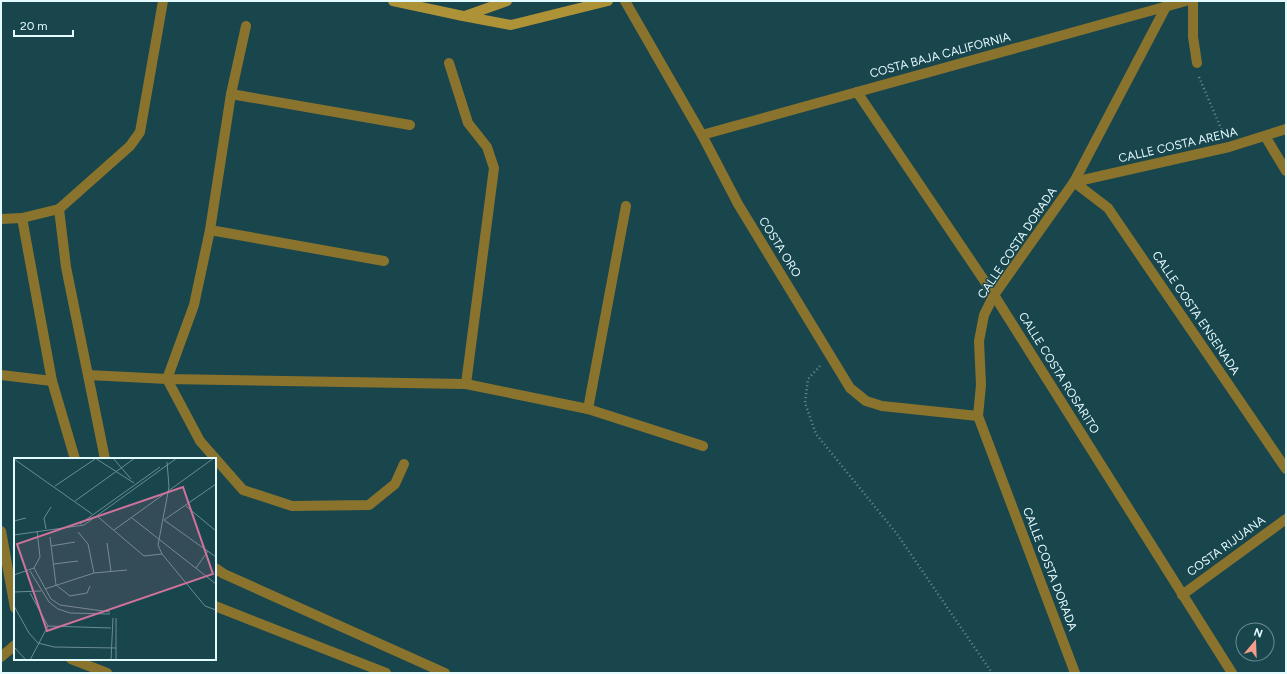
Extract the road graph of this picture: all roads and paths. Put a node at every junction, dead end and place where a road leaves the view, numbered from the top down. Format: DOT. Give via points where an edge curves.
graph roads {
  1 [pos="163,1"];
  2 [pos="393,1"];
  3 [pos="507,1"];
  4 [pos="608,1"];
  5 [pos="625,1"];
  6 [pos="1186,1"];
  7 [pos="1194,1"];
  8 [pos="1167,4"];
  9 [pos="463,16"];
  10 [pos="246,26"];
  11 [pos="449,63"];
  12 [pos="1197,63"];
  13 [pos="857,92"];
  14 [pos="231,94"];
  15 [pos="410,125"];
  16 [pos="1286,129"];
  17 [pos="702,135"];
  18 [pos="1265,136"];
  19 [pos="1229,147"];
  20 [pos="1286,171"];
  21 [pos="1074,182"];
  22 [pos="626,206"];
  23 [pos="59,208"];
  24 [pos="22,218"];
  25 [pos="1,219"];
  26 [pos="210,230"];
  27 [pos="384,261"];
  28 [pos="994,295"];
  29 [pos="830,355"];
  30 [pos="1,374"];
  31 [pos="88,375"];
  32 [pos="168,379"];
  33 [pos="52,381"];
  34 [pos="466,384"];
  35 [pos="588,409"];
  36 [pos="978,416"];
  37 [pos="703,446"];
  38 [pos="74,458"];
  39 [pos="105,458"];
  40 [pos="215,458"];
  41 [pos="216,459"];
  42 [pos="404,464"];
  43 [pos="1286,468"];
  44 [pos="1286,518"];
  45 [pos="1,531"];
  46 [pos="216,569"];
  47 [pos="1182,595"];
  48 [pos="14,602"];
  49 [pos="216,606"];
  50 [pos="14,646"];
  51 [pos="1,657"];
  52 [pos="74,660"];
  53 [pos="107,673"];
  54 [pos="386,673"];
  55 [pos="445,673"];
  56 [pos="992,673"];
  57 [pos="1075,673"];
  58 [pos="1232,673"];
  1 -- 23 [label="street" via="140,132 130,146"];
  2 -- 9 [label="main road"];
  3 -- 9 [label="main road"];
  4 -- 9 [label="main road" via="511,25"];
  5 -- 17 [label="street, COSTA ORO"];
  6 -- 8 [label="street, COSTA BAJA CALIFORNIA"];
  7 -- 12 [label="street" via="1193,37"];
  8 -- 13 [label="street, COSTA BAJA CALIFORNIA"];
  8 -- 21 [label="street, CALLE COSTA DORADA"];
  10 -- 14 [label="street"];
  11 -- 34 [label="street" via="468,123 487,147 494,168"];
  12 -- 19 [label="path" via="1199,78"];
  13 -- 17 [label="street, COSTA BAJA CALIFORNIA"];
  13 -- 28 [label="street, CALLE COSTA ROSARITO"];
  14 -- 15 [label="street"];
  14 -- 26 [label="street"];
  16 -- 18 [label="street, CALLE COSTA ARENA"];
  17 -- 29 [label="street, COSTA ORO" via="738,204"];
  18 -- 19 [label="street, CALLE COSTA ARENA"];
  18 -- 20 [label="street"];
  19 -- 21 [label="street, CALLE COSTA ARENA"];
  21 -- 28 [label="street, CALLE COSTA DORADA"];
  21 -- 43 [label="street, CALLE COSTA ENSENADA" via="1108,208"];
  22 -- 35 [label="street"];
  23 -- 24 [label="street"];
  23 -- 31 [label="street" via="66,267"];
  24 -- 25 [label="street"];
  24 -- 33 [label="street"];
  26 -- 27 [label="street"];
  26 -- 32 [label="street" via="194,306"];
  28 -- 36 [label="street, CALLE COSTA DORADA" via="984,315 979,341 981,384"];
  28 -- 47 [label="street, CALLE COSTA ROSARITO"];
  29 -- 36 [label="street, COSTA ORO" via="850,388 866,401 882,406"];
  29 -- 56 [label="path" via="808,379 805,403 816,434 897,534"];
  30 -- 33 [label="street"];
  31 -- 32 [label="street"];
  31 -- 39 [label="street"];
  32 -- 34 [label="street"];
  32 -- 40 [label="street" via="200,441"];
  33 -- 38 [label="street"];
  34 -- 35 [label="street"];
  35 -- 37 [label="street"];
  36 -- 57 [label="street, CALLE COSTA DORADA"];
  41 -- 42 [label="street" via="243,490 292,506 369,505 395,484"];
  44 -- 47 [label="street, COSTA RIJUANA"];
  45 -- 48 [label="street"];
  46 -- 55 [label="street"];
  47 -- 58 [label="street, CALLE COSTA ROSARITO"];
  49 -- 54 [label="street"];
  50 -- 51 [label="street"];
  52 -- 53 [label="street"];
}
